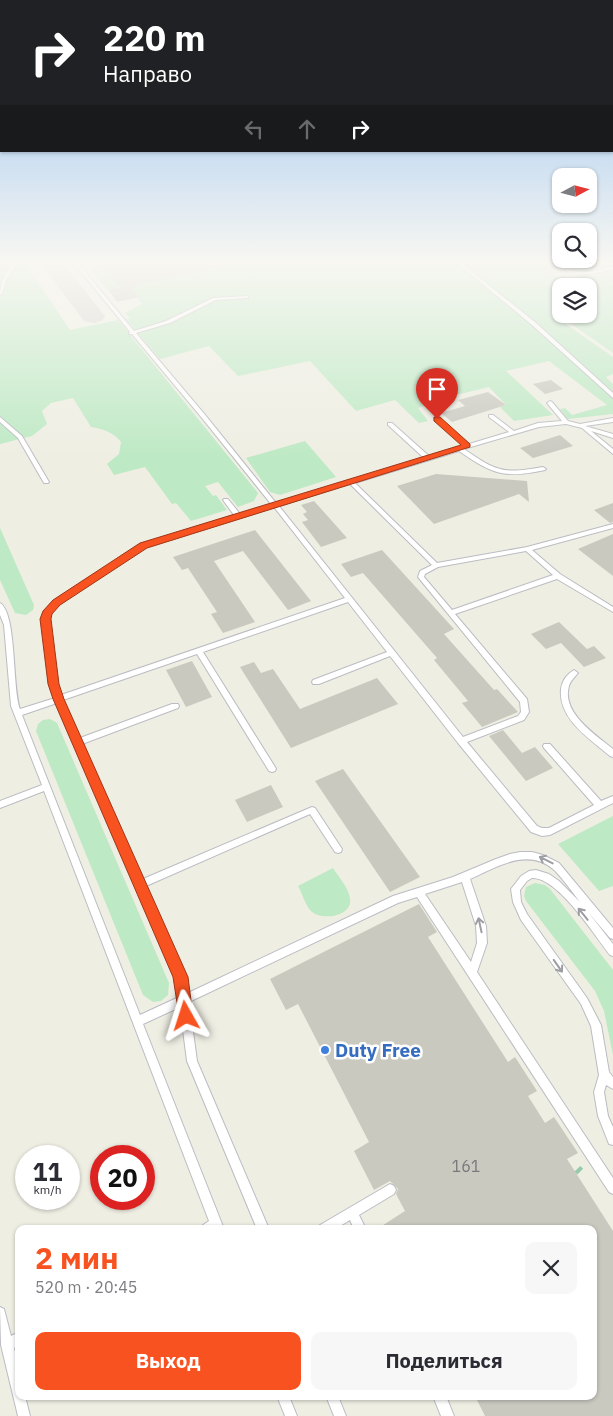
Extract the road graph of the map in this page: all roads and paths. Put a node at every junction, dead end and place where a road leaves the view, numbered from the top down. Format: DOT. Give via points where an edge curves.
graph roads {
  1 [pos="128,328"];
  2 [pos="146,328"];
  3 [pos="538,328"];
  4 [pos="131,332"];
  5 [pos="613,396"];
  6 [pos="550,403"];
  7 [pos="491,416"];
  8 [pos="0,419"];
  9 [pos="437,419"];
  10 [pos="613,420"];
  11 [pos="566,422"];
  12 [pos="390,424"];
  13 [pos="580,426"];
  14 [pos="512,432"];
  15 [pos="613,436"];
  16 [pos="467,446"];
  17 [pos="458,448"];
  18 [pos="613,452"];
  19 [pos="427,458"];
  20 [pos="543,469"];
  21 [pos="350,481"];
  22 [pos="46,482"];
  23 [pos="226,500"];
  24 [pos="273,504"];
  25 [pos="238,516"];
  26 [pos="613,526"];
  27 [pos="527,549"];
  28 [pos="436,566"];
  29 [pos="558,576"];
  30 [pos="348,600"];
  31 [pos="0,605"];
  32 [pos="613,610"];
  33 [pos="451,613"];
  34 [pos="4,651"];
  35 [pos="199,652"];
  36 [pos="391,653"];
  37 [pos="574,673"];
  38 [pos="316,682"];
  39 [pos="59,699"];
  40 [pos="175,706"];
  41 [pos="18,713"];
  42 [pos="461,741"];
  43 [pos="78,742"];
  44 [pos="546,746"];
  45 [pos="613,754"];
  46 [pos="272,769"];
  47 [pos="46,787"];
  48 [pos="613,799"];
  49 [pos="0,805"];
  50 [pos="600,806"];
  51 [pos="338,849"];
  52 [pos="465,877"];
  53 [pos="141,884"];
  54 [pos="419,892"];
  55 [pos="613,935"];
  56 [pos="613,952"];
  57 [pos="472,972"];
  58 [pos="184,999"];
  59 [pos="137,1022"];
  60 [pos="604,1075"];
  61 [pos="613,1084"];
  62 [pos="613,1140"];
  63 [pos="588,1162"];
  64 [pos="576,1173"];
  65 [pos="613,1188"];
  66 [pos="390,1190"];
  67 [pos="352,1214"];
  68 [pos="212,1225"];
  69 [pos="261,1225"];
  70 [pos="331,1225"];
  71 [pos="358,1225"];
  72 [pos="0,1313"];
  73 [pos="15,1340"];
  74 [pos="7,1345"];
  75 [pos="15,1378"];
  76 [pos="20,1400"];
  77 [pos="284,1400"];
  78 [pos="334,1400"];
  79 [pos="441,1400"];
  80 [pos="24,1416"];
  81 [pos="290,1416"];
  82 [pos="340,1416"];
  83 [pos="448,1416"];
  1 -- 4 [label="lane"];
  2 -- 4 [label="lane"];
  3 -- 5 [label="lane"];
  4 -- 24 [label="lane"];
  6 -- 11 [label="lane"];
  7 -- 14 [label="lane"];
  8 -- 22 [label="lane" via="20,437"];
  9 -- 16 [label="lane"];
  10 -- 13 [label="lane"];
  11 -- 13 [label="lane"];
  11 -- 14 [label="lane" via="538,424"];
  12 -- 19 [label="lane"];
  13 -- 15 [label="lane"];
  13 -- 18 [label="lane"];
  14 -- 16 [label="lane"];
  16 -- 17 [label="lane"];
  17 -- 19 [label="lane"];
  17 -- 20 [label="lane" via="491,470 517,474"];
  19 -- 21 [label="lane"];
  21 -- 24 [label="lane"];
  21 -- 28 [label="lane"];
  23 -- 25 [label="lane"];
  24 -- 25 [label="lane"];
  24 -- 30 [label="lane"];
  25 -- 39 [label="lane" via="139,547 53,606 46,619 54,684"];
  26 -- 27 [label="lane"];
  27 -- 28 [label="lane"];
  27 -- 29 [label="lane"];
  28 -- 33 [label="lane" via="425,569 421,577"];
  29 -- 32 [label="lane"];
  29 -- 33 [label="lane"];
  30 -- 35 [label="lane"];
  30 -- 36 [label="lane"];
  31 -- 34 [label="lane" via="7,625"];
  33 -- 42 [label="lane" via="526,707 521,718"];
  34 -- 41 [label="lane"];
  35 -- 39 [label="lane"];
  35 -- 46 [label="lane"];
  36 -- 38 [label="lane"];
  36 -- 42 [label="lane"];
  37 -- 45 [label="lane" via="565,685 565,703 577,722"];
  39 -- 41 [label="lane"];
  39 -- 43 [label="lane"];
  40 -- 43 [label="lane"];
  41 -- 47 [label="lane"];
  42 -- 50 [label="lane" via="534,829 550,832"];
  43 -- 53 [label="lane"];
  44 -- 50 [label="lane"];
  47 -- 49 [label="lane"];
  47 -- 59 [label="lane"];
  48 -- 50 [label="lane"];
  51 -- 53 [label="lane" via="312,810"];
  52 -- 54 [label="lane"];
  55 -- 52 [label="lane, one-way" via="556,866 544,858 529,854 511,856"];
  57 -- 52 [label="lane, one-way" via="482,943 481,926"];
  53 -- 58 [label="lane" via="181,977"];
  54 -- 57 [label="lane"];
  54 -- 58 [label="lane" via="396,899"];
  56 -- 60 [label="lane, one-way" via="561,887 549,878 536,874 523,878 515,888 524,917 584,1001 596,1025"];
  57 -- 65 [label="lane"];
  58 -- 59 [label="lane"];
  58 -- 69 [label="lane" via="192,1062"];
  59 -- 68 [label="lane"];
  60 -- 61 [label="lane"];
  60 -- 62 [label="lane" via="600,1100"];
  63 -- 64 [label="path"];
  66 -- 67 [label="lane"];
  67 -- 70 [label="lane"];
  67 -- 71 [label="lane"];
  72 -- 74 [label="lane"];
  73 -- 74 [label="lane"];
  74 -- 75 [label="lane"];
  76 -- 80 [label="lane"];
  77 -- 81 [label="lane"];
  78 -- 82 [label="lane"];
  79 -- 83 [label="lane"];
}
